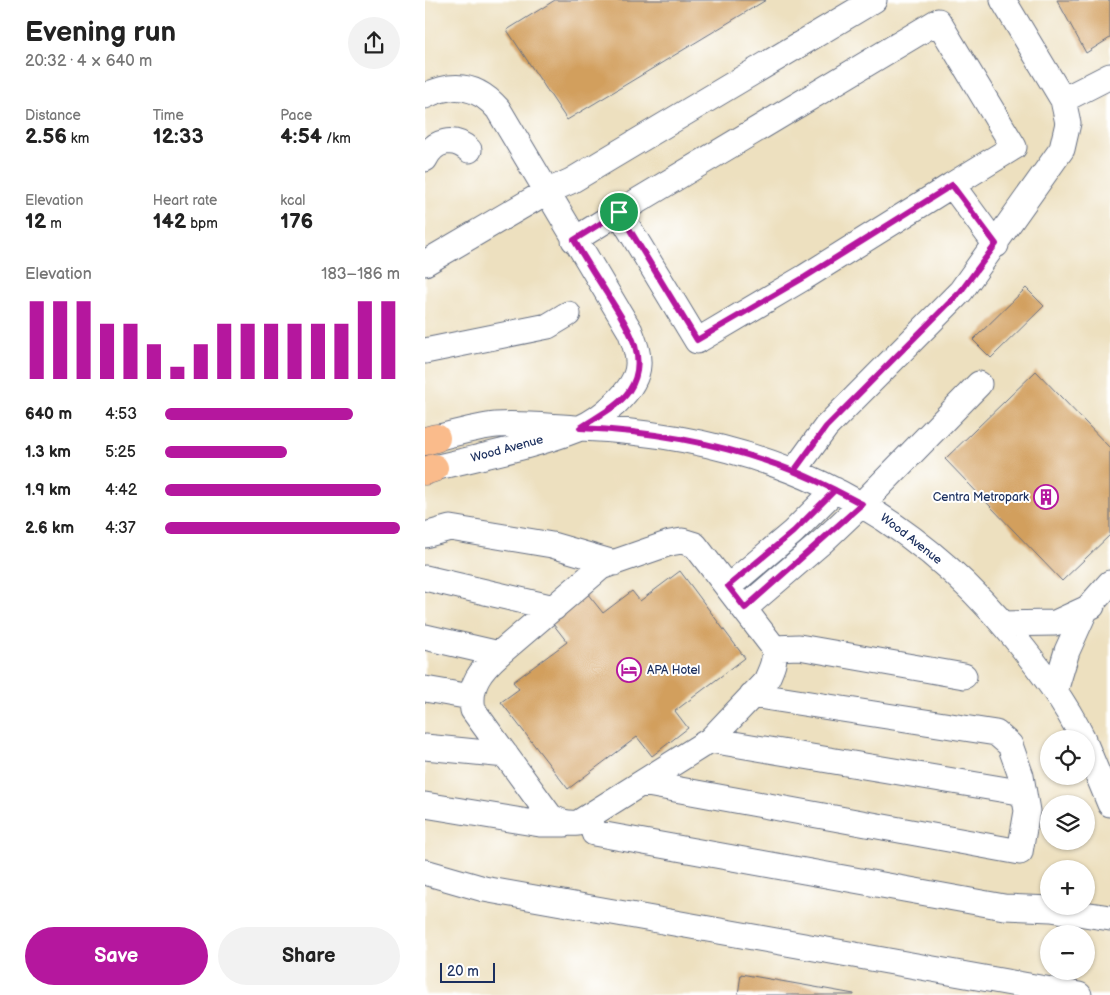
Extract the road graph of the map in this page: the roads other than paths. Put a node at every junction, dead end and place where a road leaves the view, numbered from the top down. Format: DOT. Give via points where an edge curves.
graph roads {
  1 [pos="874,0"];
  2 [pos="1003,0"];
  3 [pos="1110,76"];
  4 [pos="425,96"];
  5 [pos="1063,100"];
  6 [pos="469,150"];
  7 [pos="426,169"];
  8 [pos="952,185"];
  9 [pos="546,192"];
  10 [pos="619,212"];
  11 [pos="574,240"];
  12 [pos="996,244"];
  13 [pos="425,263"];
  14 [pos="568,314"];
  15 [pos="425,351"];
  16 [pos="979,384"];
  17 [pos="580,428"];
  18 [pos="429,440"];
  19 [pos="428,469"];
  20 [pos="794,471"];
  21 [pos="835,490"];
  22 [pos="862,504"];
  23 [pos="425,535"];
  24 [pos="614,563"];
  25 [pos="425,578"];
  26 [pos="1110,584"];
  27 [pos="728,586"];
  28 [pos="1110,598"];
  29 [pos="554,608"];
  30 [pos="745,608"];
  31 [pos="1085,611"];
  32 [pos="1003,624"];
  33 [pos="425,637"];
  34 [pos="774,648"];
  35 [pos="499,654"];
  36 [pos="964,676"];
  37 [pos="425,688"];
  38 [pos="1055,691"];
  39 [pos="753,695"];
  40 [pos="471,697"];
  41 [pos="1078,730"];
  42 [pos="710,740"];
  43 [pos="425,747"];
  44 [pos="506,755"];
  45 [pos="1095,768"];
  46 [pos="641,783"];
  47 [pos="1024,793"];
  48 [pos="1110,804"];
  49 [pos="425,805"];
  50 [pos="590,817"];
  51 [pos="565,824"];
  52 [pos="425,872"];
  53 [pos="1110,918"];
  54 [pos="956,984"];
  55 [pos="1011,989"];
  56 [pos="1079,995"];
  1 -- 9 [label="street" via="571,181"];
  2 -- 5 [label="street"];
  3 -- 5 [label="street"];
  4 -- 9 [label="street" via="453,86 470,88 484,96 498,109"];
  5 -- 12 [label="street" via="1068,123 1062,148"];
  6 -- 7 [label="street" via="455,141 442,142 430,149"];
  8 -- 10 [label="street" via="697,340"];
  8 -- 10 [label="street" via="1014,147 938,21"];
  8 -- 12 [label="street"];
  9 -- 11 [label="street"];
  9 -- 13 [label="street"];
  10 -- 11 [label="street"];
  11 -- 17 [label="street" via="630,331 638,365 628,392"];
  12 -- 20 [label="street" via="961,291 826,427"];
  14 -- 15 [label="street" via="548,326"];
  16 -- 22 [label="street"];
  17 -- 18 [label="street, Wood Avenue" via="497,425"];
  17 -- 19 [label="street, Wood Avenue" via="494,455"];
  17 -- 20 [label="street, Wood Avenue" via="675,436"];
  20 -- 21 [label="street, Wood Avenue"];
  21 -- 22 [label="street, Wood Avenue"];
  21 -- 27 [label="street" via="793,532"];
  22 -- 30 [label="street"];
  22 -- 32 [label="street, Wood Avenue" via="933,554"];
  23 -- 24 [label="street" via="450,528 552,545"];
  24 -- 27 [label="street" via="670,542 682,541 695,545"];
  24 -- 29 [label="street" via="601,567"];
  25 -- 29 [label="street"];
  26 -- 31 [label="street"];
  27 -- 30 [label="street"];
  28 -- 31 [label="street"];
  29 -- 35 [label="street"];
  30 -- 34 [label="street"];
  31 -- 32 [label="street" via="1055,623"];
  31 -- 38 [label="street" via="1067,651"];
  32 -- 38 [label="street, Wood Avenue"];
  33 -- 35 [label="street"];
  34 -- 36 [label="street" via="799,648"];
  34 -- 39 [label="street" via="770,672"];
  35 -- 40 [label="street" via="473,684"];
  37 -- 40 [label="street"];
  38 -- 41 [label="street, Wood Avenue"];
  39 -- 42 [label="street"];
  39 -- 47 [label="street" via="996,733 1009,745"];
  40 -- 44 [label="street" via="473,710"];
  42 -- 46 [label="street"];
  42 -- 47 [label="street"];
  43 -- 44 [label="street"];
  44 -- 51 [label="street" via="550,816"];
  45 -- 48 [label="street"];
  46 -- 47 [label="street" via="1020,852 1027,811"];
  46 -- 50 [label="street"];
  49 -- 51 [label="street" via="540,824"];
  50 -- 51 [label="street" via="578,823"];
  50 -- 53 [label="street" via="594,833 1004,907 1051,909"];
  52 -- 54 [label="street" via="493,891"];
  54 -- 55 [label="street"];
  55 -- 56 [label="street"];
}
